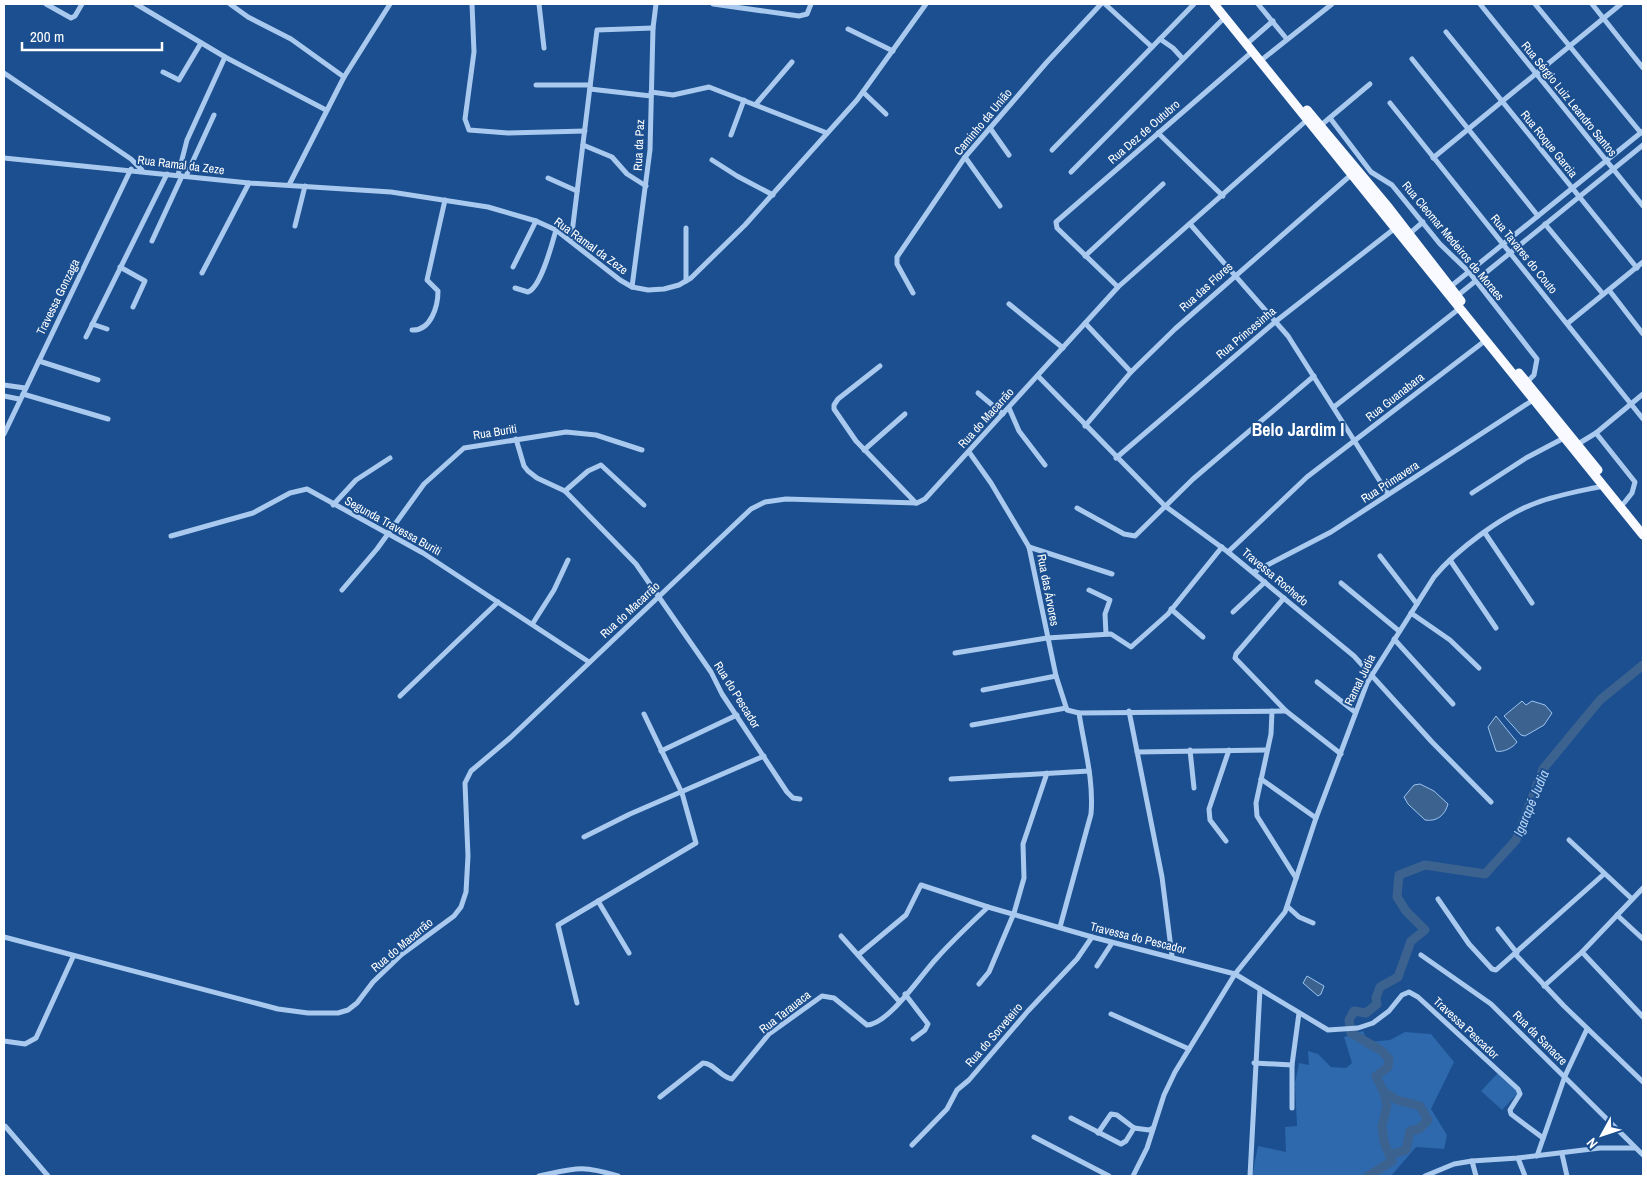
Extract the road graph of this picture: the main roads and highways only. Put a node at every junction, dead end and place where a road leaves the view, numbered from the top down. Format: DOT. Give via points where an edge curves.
graph roads {
  1 [pos="1214,4"];
  2 [pos="1220,4"];
  3 [pos="1385,211"];
  4 [pos="1426,261"];
  5 [pos="1643,526"];
  6 [pos="1643,536"];
  1 -- 3 [label="highway"];
  2 -- 3 [label="highway"];
  3 -- 4 [label="highway" via="1409,234"];
  3 -- 4 [label="highway" via="1394,229"];
  4 -- 5 [label="highway"];
  4 -- 6 [label="highway"];
}
